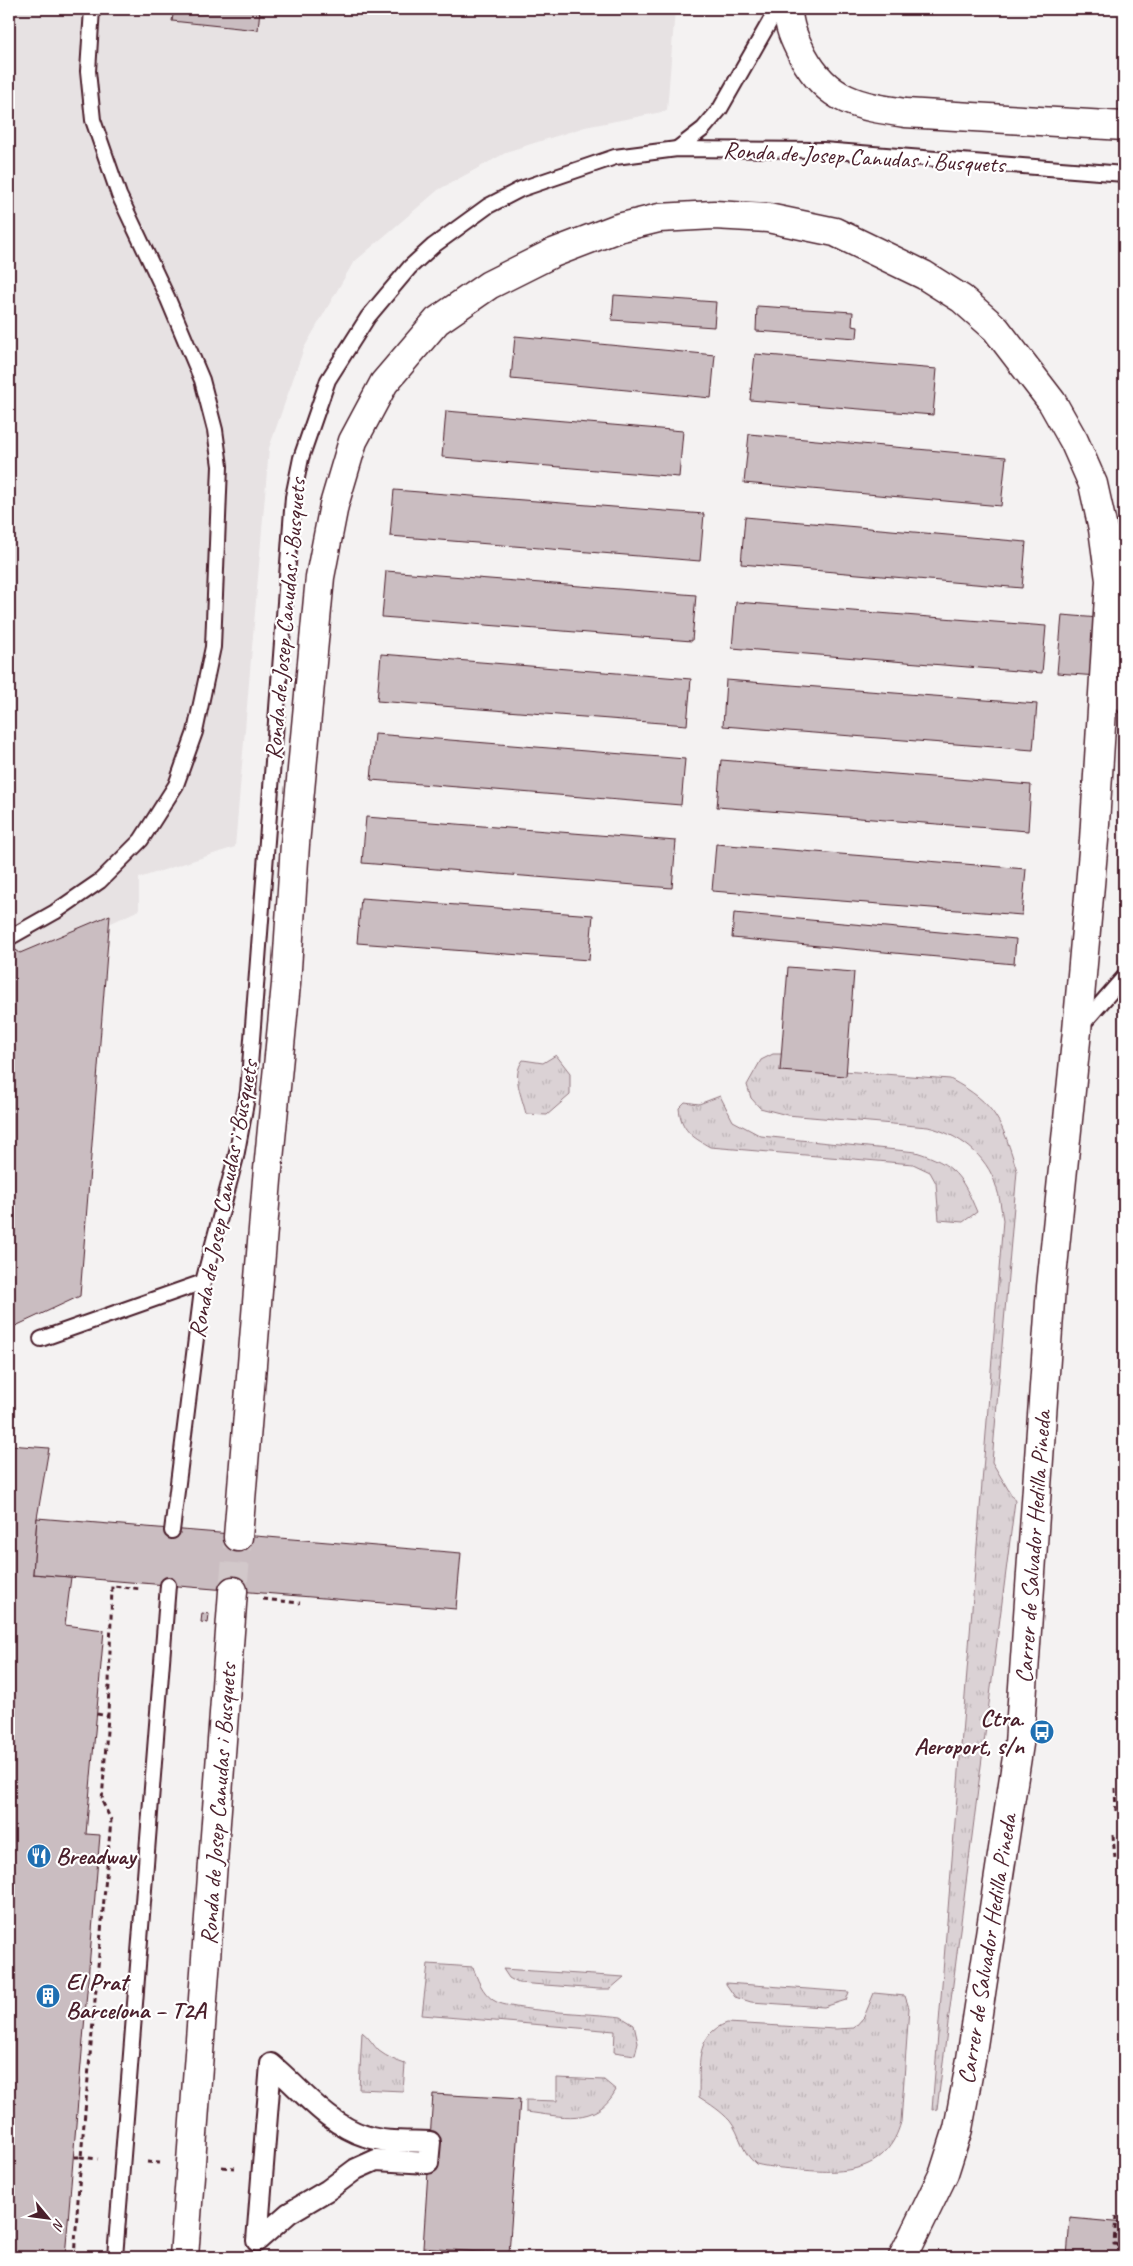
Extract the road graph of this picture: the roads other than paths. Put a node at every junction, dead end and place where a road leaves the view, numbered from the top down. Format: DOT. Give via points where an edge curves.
graph roads {
  1 [pos="92,9"];
  2 [pos="777,9"];
  3 [pos="788,9"];
  4 [pos="1124,126"];
  5 [pos="677,149"];
  6 [pos="1124,174"];
  7 [pos="1106,667"];
  8 [pos="1124,706"];
  9 [pos="9,938"];
  10 [pos="1124,977"];
  11 [pos="1078,1031"];
  12 [pos="203,1282"];
  13 [pos="41,1340"];
  14 [pos="172,1531"];
  15 [pos="238,1537"];
  16 [pos="168,1585"];
  17 [pos="233,1591"];
  18 [pos="271,2064"];
  19 [pos="115,2257"];
  20 [pos="184,2257"];
  21 [pos="903,2257"];
  1 -- 9 [label="lane" via="88,71 93,120 119,195 202,380 215,430 220,466 213,647 195,732 176,785 140,840 100,881"];
  2 -- 5 [label="lane" via="720,109 703,129"];
  3 -- 4 [label="main road, Ronda de Josep Canudas i Busquets" via="794,41 806,63 820,82 845,100 905,113"];
  5 -- 6 [label="lane, Ronda de Josep Canudas i Busquets" via="823,150"];
  5 -- 12 [label="lane, Ronda de Josep Canudas i Busquets" via="615,157 521,189 488,206 410,267 368,317 328,380 313,417 293,497 248,1092 236,1157"];
  7 -- 8 [label="lane"];
  7 -- 11 [label="main road, Carrer de Salvador Hedilla Pineda"];
  7 -- 15 [label="main road, Ronda de Josep Canudas i Busquets" via="1110,580 1103,529 1093,484 1074,441 1052,402 996,329 962,299 924,275 835,232 768,218 714,215 660,218 618,228 553,253 489,285 437,322 384,383 353,442 334,504 320,578"];
  10 -- 11 [label="lane"];
  11 -- 21 [label="main road, Carrer de Salvador Hedilla Pineda" via="1050,1287 1019,1744 958,2128 944,2173"];
  12 -- 13 [label="lane"];
  12 -- 14 [label="lane, Ronda de Josep Canudas i Busquets"];
  16 -- 19 [label="lane"];
  17 -- 20 [label="main road, Ronda de Josep Canudas i Busquets"];
  18 -- 18 [label="street" via="258,2241 289,2213 356,2169 376,2160 428,2163 430,2142 364,2136 317,2107"];
}
